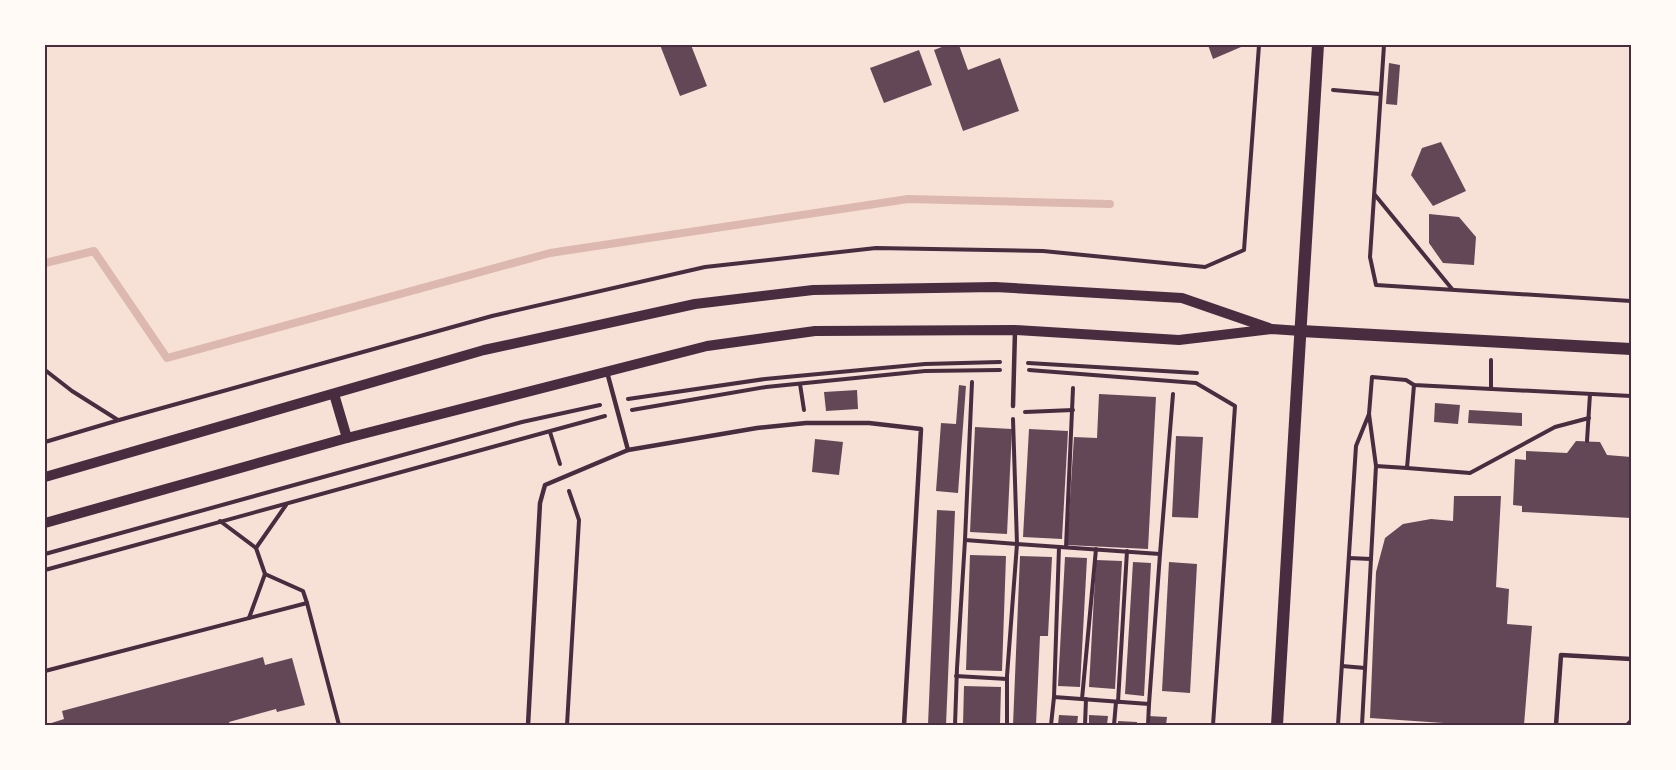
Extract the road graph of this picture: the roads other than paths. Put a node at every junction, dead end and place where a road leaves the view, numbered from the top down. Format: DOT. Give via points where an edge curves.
graph roads {
  1 [pos="1318,45"];
  2 [pos="1272,329"];
  3 [pos="1015,330"];
  4 [pos="1301,331"];
  5 [pos="1631,349"];
  6 [pos="607,372"];
  7 [pos="334,394"];
  8 [pos="1013,406"];
  9 [pos="347,438"];
  10 [pos="628,450"];
  11 [pos="45,477"];
  12 [pos="45,523"];
  13 [pos="1631,659"];
  14 [pos="528,725"];
  15 [pos="904,725"];
  16 [pos="1277,725"];
  17 [pos="1556,725"];
  1 -- 4 [label="main road"];
  2 -- 3 [label="street" via="1179,340"];
  2 -- 4 [label="street"];
  2 -- 7 [label="street" via="1182,298 995,287 813,290 695,304 484,350"];
  3 -- 6 [label="street" via="815,331 707,346"];
  3 -- 8 [label="lane"];
  4 -- 5 [label="main road"];
  4 -- 16 [label="main road"];
  6 -- 9 [label="street"];
  6 -- 10 [label="lane"];
  7 -- 9 [label="street"];
  7 -- 11 [label="street"];
  9 -- 12 [label="street"];
  10 -- 14 [label="lane" via="545,485 540,503"];
  10 -- 15 [label="lane" via="806,423 869,423 921,429"];
  13 -- 17 [label="lane" via="1561,655"];
}
